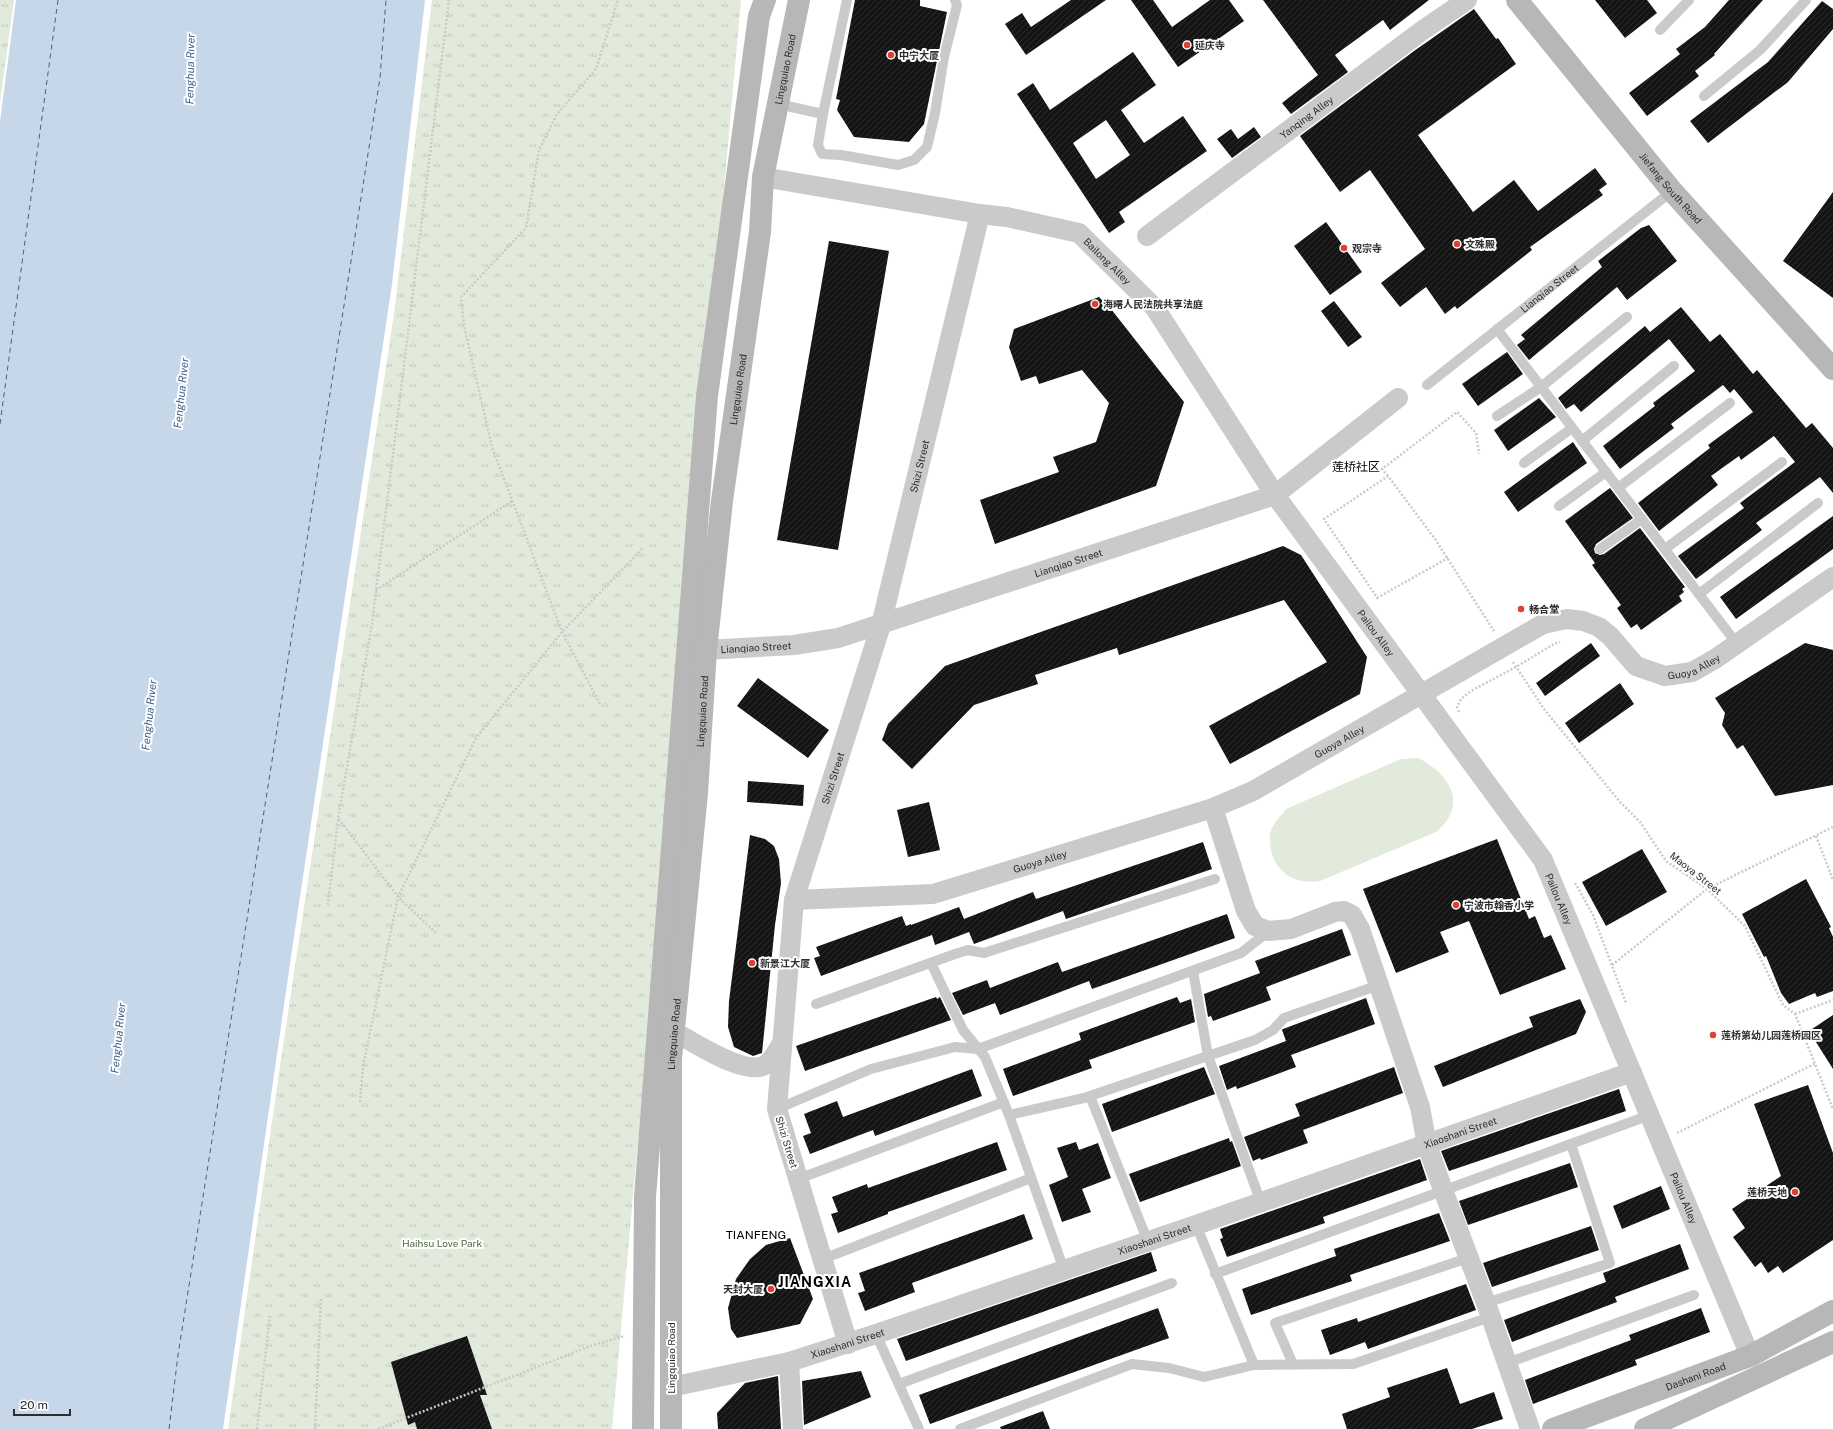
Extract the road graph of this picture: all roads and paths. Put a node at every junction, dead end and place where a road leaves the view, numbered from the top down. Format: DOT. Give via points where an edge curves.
graph roads {
  1 [pos="449,0"];
  2 [pos="618,0"];
  3 [pos="765,0"];
  4 [pos="799,0"];
  5 [pos="847,0"];
  6 [pos="955,0"];
  7 [pos="1467,0"];
  8 [pos="1517,0"];
  9 [pos="1689,0"];
  10 [pos="1806,0"];
  11 [pos="1660,30"];
  12 [pos="1704,96"];
  13 [pos="778,104"];
  14 [pos="823,114"];
  15 [pos="763,177"];
  16 [pos="1672,190"];
  17 [pos="980,214"];
  18 [pos="1147,236"];
  19 [pos="1627,316"];
  20 [pos="1497,329"];
  21 [pos="1674,366"];
  22 [pos="1833,369"];
  23 [pos="1426,385"];
  24 [pos="1541,387"];
  25 [pos="1398,398"];
  26 [pos="1730,403"];
  27 [pos="1497,416"];
  28 [pos="1572,428"];
  29 [pos="1582,441"];
  30 [pos="1479,454"];
  31 [pos="1782,462"];
  32 [pos="1524,463"];
  33 [pos="1606,472"];
  34 [pos="1388,476"];
  35 [pos="1618,488"];
  36 [pos="1275,495"];
  37 [pos="512,501"];
  38 [pos="1818,503"];
  39 [pos="1559,506"];
  40 [pos="1642,519"];
  41 [pos="643,548"];
  42 [pos="1600,549"];
  43 [pos="1665,549"];
  44 [pos="1448,558"];
  45 [pos="1833,577"];
  46 [pos="376,590"];
  47 [pos="1699,594"];
  48 [pos="1377,598"];
  49 [pos="1381,605"];
  50 [pos="881,625"];
  51 [pos="562,632"];
  52 [pos="1568,640"];
  53 [pos="1737,644"];
  54 [pos="1504,647"];
  55 [pos="706,650"];
  56 [pos="1516,667"];
  57 [pos="1422,695"];
  58 [pos="600,704"];
  59 [pos="1461,716"];
  60 [pos="1213,808"];
  61 [pos="338,819"];
  62 [pos="1833,827"];
  63 [pos="1816,836"];
  64 [pos="1215,879"];
  65 [pos="1833,880"];
  66 [pos="1574,882"];
  67 [pos="1707,889"];
  68 [pos="398,897"];
  69 [pos="794,900"];
  70 [pos="328,906"];
  71 [pos="1269,931"];
  72 [pos="436,933"];
  73 [pos="931,963"];
  74 [pos="1612,965"];
  75 [pos="1192,971"];
  76 [pos="1379,985"];
  77 [pos="1833,1000"];
  78 [pos="816,1004"];
  79 [pos="1627,1008"];
  80 [pos="1795,1014"];
  81 [pos="673,1031"];
  82 [pos="782,1043"];
  83 [pos="978,1049"];
  84 [pos="1208,1056"];
  85 [pos="1816,1063"];
  86 [pos="1632,1072"];
  87 [pos="1090,1096"];
  88 [pos="360,1102"];
  89 [pos="1004,1102"];
  90 [pos="777,1109"];
  91 [pos="1833,1109"];
  92 [pos="1009,1115"];
  93 [pos="1650,1115"];
  94 [pos="1661,1141"];
  95 [pos="1571,1144"];
  96 [pos="1428,1145"];
  97 [pos="1031,1178"];
  98 [pos="798,1179"];
  99 [pos="1443,1190"];
  100 [pos="1261,1203"];
  101 [pos="1196,1225"];
  102 [pos="1148,1242"];
  103 [pos="1468,1258"];
  104 [pos="823,1259"];
  105 [pos="1064,1270"];
  106 [pos="1215,1274"];
  107 [pos="1172,1283"];
  108 [pos="1694,1295"];
  109 [pos="321,1298"];
  110 [pos="1488,1310"];
  111 [pos="1833,1311"];
  112 [pos="270,1315"];
  113 [pos="644,1331"];
  114 [pos="876,1334"];
  115 [pos="1833,1342"];
  116 [pos="848,1344"];
  117 [pos="1750,1356"];
  118 [pos="789,1362"];
  119 [pos="1507,1363"];
  120 [pos="1254,1364"];
  121 [pos="1294,1364"];
  122 [pos="899,1384"];
  123 [pos="671,1388"];
  124 [pos="257,1429"];
  125 [pos="315,1429"];
  126 [pos="378,1429"];
  127 [pos="643,1429"];
  128 [pos="671,1429"];
  129 [pos="793,1429"];
  130 [pos="919,1429"];
  131 [pos="960,1429"];
  132 [pos="1530,1429"];
  133 [pos="1553,1429"];
  134 [pos="1645,1429"];
  1 -- 46 [label="path"];
  2 -- 37 [label="path" via="596,69 557,114 539,150 526,228 461,297 464,326 492,447"];
  3 -- 113 [label="main road, Lingquiao Road" via="759,16 707,396 645,1197"];
  4 -- 13 [label="main road, Lingquiao Road"];
  5 -- 14 [label="lane"];
  6 -- 14 [label="lane" via="957,4 927,147 914,160 898,165 822,154 818,145"];
  7 -- 18 [label="street, Yanqing Alley"];
  8 -- 16 [label="main road, Jiefang South Road"];
  9 -- 11 [label="lane"];
  10 -- 12 [label="lane" via="1760,50"];
  13 -- 14 [label="lane"];
  13 -- 15 [label="main road, Lingquiao Road"];
  15 -- 17 [label="street, Bailong Alley"];
  15 -- 55 [label="main road, Lingquiao Road" via="760,232 722,501"];
  16 -- 20 [label="lane, Lianqiao Street"];
  16 -- 22 [label="main road, Jiefang South Road"];
  17 -- 36 [label="street, Bailong Alley" via="1007,217 1079,233 1155,308"];
  17 -- 50 [label="street, Shizi Street"];
  19 -- 24 [label="lane"];
  20 -- 23 [label="lane, Lianqiao Street"];
  20 -- 24 [label="lane"];
  21 -- 29 [label="lane"];
  24 -- 27 [label="lane"];
  24 -- 28 [label="lane"];
  25 -- 36 [label="street, Lianqiao Street"];
  26 -- 35 [label="lane"];
  28 -- 29 [label="lane"];
  28 -- 32 [label="lane"];
  29 -- 33 [label="lane"];
  30 -- 34 [label="path" via="1476,433 1457,412 1382,469"];
  31 -- 43 [label="lane"];
  33 -- 35 [label="lane"];
  33 -- 39 [label="lane"];
  34 -- 44 [label="path, Maoya Street"];
  34 -- 48 [label="path" via="1324,519"];
  35 -- 40 [label="lane"];
  36 -- 50 [label="street, Lianqiao Street"];
  36 -- 57 [label="street, Pailou Alley"];
  37 -- 46 [label="path"];
  37 -- 51 [label="path"];
  38 -- 47 [label="lane"];
  40 -- 42 [label="lane"];
  40 -- 43 [label="lane"];
  41 -- 51 [label="path"];
  43 -- 47 [label="lane"];
  44 -- 48 [label="path"];
  44 -- 54 [label="path, Maoya Street"];
  45 -- 53 [label="street, Guoya Alley"];
  46 -- 61 [label="path"];
  47 -- 53 [label="lane"];
  48 -- 49 [label="path"];
  50 -- 55 [label="street, Lianqiao Street" via="838,638 794,645"];
  50 -- 69 [label="street, Shizi Street"];
  51 -- 58 [label="path"];
  51 -- 68 [label="path" via="476,738"];
  52 -- 56 [label="path" via="1554,644"];
  53 -- 54 [label="street, Guoya Alley" via="1692,672 1665,676 1636,666 1610,636 1583,621 1567,619 1543,624"];
  54 -- 56 [label="path, Maoya Street"];
  54 -- 57 [label="street, Guoya Alley"];
  55 -- 81 [label="main road, Lingquiao Road" via="697,793"];
  56 -- 59 [label="path" via="1461,699 1457,707"];
  56 -- 67 [label="path, Maoya Street" via="1544,709 1620,802 1640,822 1666,861"];
  57 -- 60 [label="street, Guoya Alley" via="1253,791"];
  57 -- 86 [label="street, Pailou Alley" via="1543,860"];
  60 -- 69 [label="street, Guoya Alley" via="933,894"];
  60 -- 71 [label="street" via="1246,911 1255,926"];
  61 -- 68 [label="path"];
  61 -- 70 [label="path"];
  62 -- 63 [label="path"];
  63 -- 65 [label="path"];
  63 -- 67 [label="path"];
  64 -- 73 [label="lane" via="984,953 968,950"];
  66 -- 74 [label="path" via="1593,915"];
  67 -- 74 [label="path"];
  67 -- 80 [label="path, Maoya Street" via="1745,926 1783,1005"];
  68 -- 72 [label="path"];
  68 -- 88 [label="path" via="363,1066"];
  69 -- 82 [label="street, Shizi Street"];
  71 -- 75 [label="lane" via="1241,953"];
  71 -- 76 [label="street" via="1291,929 1344,911 1352,915 1360,929"];
  73 -- 78 [label="lane"];
  73 -- 83 [label="lane" via="963,1030"];
  74 -- 79 [label="path"];
  75 -- 83 [label="lane"];
  75 -- 84 [label="lane"];
  76 -- 84 [label="lane" via="1284,1018 1273,1030 1255,1040"];
  76 -- 96 [label="street" via="1420,1106"];
  77 -- 80 [label="path"];
  80 -- 85 [label="path, Maoya Street"];
  81 -- 82 [label="street" via="736,1065 751,1067 764,1066 773,1059"];
  81 -- 123 [label="main road, Lingquiao Road"];
  82 -- 90 [label="street, Shizi Street"];
  83 -- 89 [label="lane" via="985,1057"];
  83 -- 90 [label="lane" via="955,1047 871,1069"];
  84 -- 87 [label="lane"];
  84 -- 100 [label="lane"];
  85 -- 91 [label="path, Maoya Street"];
  85 -- 94 [label="path"];
  86 -- 93 [label="street, Pailou Alley"];
  86 -- 96 [label="street, Xiaoshani Street"];
  87 -- 92 [label="lane"];
  87 -- 102 [label="lane"];
  89 -- 92 [label="lane"];
  89 -- 98 [label="lane"];
  90 -- 98 [label="street, Shizi Street"];
  92 -- 97 [label="lane"];
  93 -- 94 [label="street, Pailou Alley"];
  93 -- 95 [label="lane"];
  94 -- 117 [label="street, Pailou Alley"];
  95 -- 99 [label="lane"];
  95 -- 110 [label="lane" via="1610,1263"];
  96 -- 99 [label="street"];
  96 -- 100 [label="street, Xiaoshani Street"];
  97 -- 104 [label="lane"];
  97 -- 105 [label="lane"];
  98 -- 104 [label="street, Shizi Street"];
  99 -- 103 [label="street"];
  99 -- 106 [label="lane"];
  100 -- 101 [label="street, Xiaoshani Street"];
  101 -- 102 [label="street, Xiaoshani Street"];
  101 -- 106 [label="lane"];
  102 -- 105 [label="street, Xiaoshani Street"];
  103 -- 110 [label="street"];
  103 -- 121 [label="lane" via="1275,1323"];
  104 -- 116 [label="street, Shizi Street"];
  105 -- 114 [label="street, Xiaoshani Street"];
  106 -- 120 [label="lane"];
  107 -- 122 [label="lane"];
  108 -- 119 [label="lane"];
  109 -- 125 [label="path"];
  110 -- 119 [label="street"];
  110 -- 121 [label="lane" via="1353,1364"];
  111 -- 117 [label="main road, Dashani Road"];
  112 -- 124 [label="path"];
  113 -- 126 [label="path" via="593,1346"];
  113 -- 127 [label="main road, Lingquiao Road"];
  114 -- 116 [label="street, Xiaoshani Street"];
  114 -- 122 [label="lane"];
  115 -- 134 [label="main road"];
  116 -- 118 [label="street, Xiaoshani Street"];
  117 -- 133 [label="main road, Dashani Road"];
  118 -- 123 [label="street, Xiaoshani Street"];
  118 -- 129 [label="street"];
  119 -- 132 [label="street"];
  120 -- 121 [label="lane"];
  120 -- 131 [label="lane" via="1204,1377 1169,1368 1132,1364"];
  122 -- 130 [label="lane"];
  123 -- 128 [label="main road, Lingquiao Road"];
}
